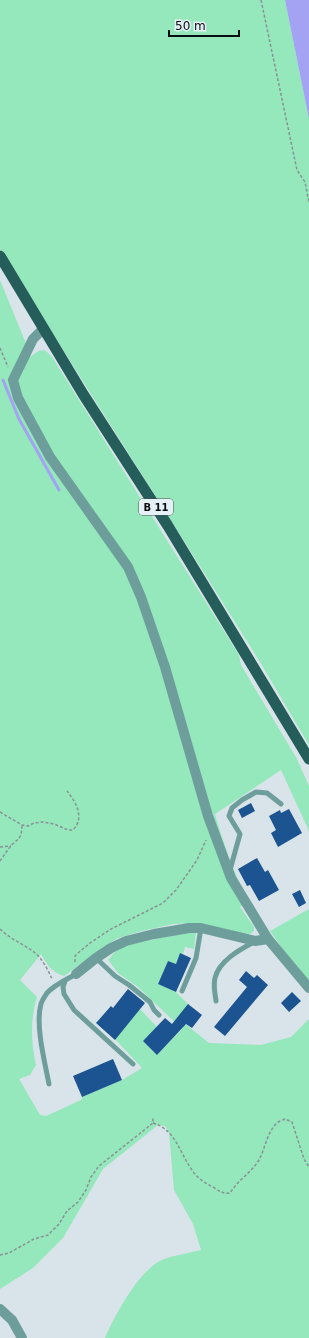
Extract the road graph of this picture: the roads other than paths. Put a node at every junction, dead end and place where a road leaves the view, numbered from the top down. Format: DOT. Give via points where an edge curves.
graph roads {
  1 [pos="0,256"];
  2 [pos="43,329"];
  3 [pos="309,759"];
  4 [pos="281,804"];
  5 [pos="229,872"];
  6 [pos="200,928"];
  7 [pos="268,939"];
  8 [pos="255,941"];
  9 [pos="96,958"];
  10 [pos="78,973"];
  11 [pos="65,981"];
  12 [pos="309,988"];
  13 [pos="182,990"];
  14 [pos="216,1001"];
  15 [pos="159,1015"];
  16 [pos="133,1064"];
  17 [pos="49,1084"];
  18 [pos="0,1309"];
  19 [pos="22,1338"];
  1 -- 2 [label="main road, B 11"];
  2 -- 3 [label="main road, B 11" via="168,526"];
  2 -- 5 [label="street" via="33,339 13,380 18,398 50,457 128,567 165,667 198,785"];
  4 -- 5 [label="lane" via="266,793 256,792 232,808 229,816 240,834"];
  5 -- 7 [label="street" via="230,878"];
  6 -- 8 [label="street"];
  6 -- 9 [label="street" via="139,937 111,948"];
  6 -- 13 [label="lane" via="196,958"];
  7 -- 8 [label="street"];
  7 -- 12 [label="street"];
  8 -- 14 [label="lane" via="241,948 218,970 214,986"];
  9 -- 10 [label="street"];
  9 -- 15 [label="lane" via="150,1002"];
  10 -- 11 [label="lane"];
  11 -- 16 [label="lane" via="64,994 74,1010"];
  11 -- 17 [label="lane" via="47,993 41,1003 39,1021"];
  18 -- 19 [label="street" via="12,1320"];
}
